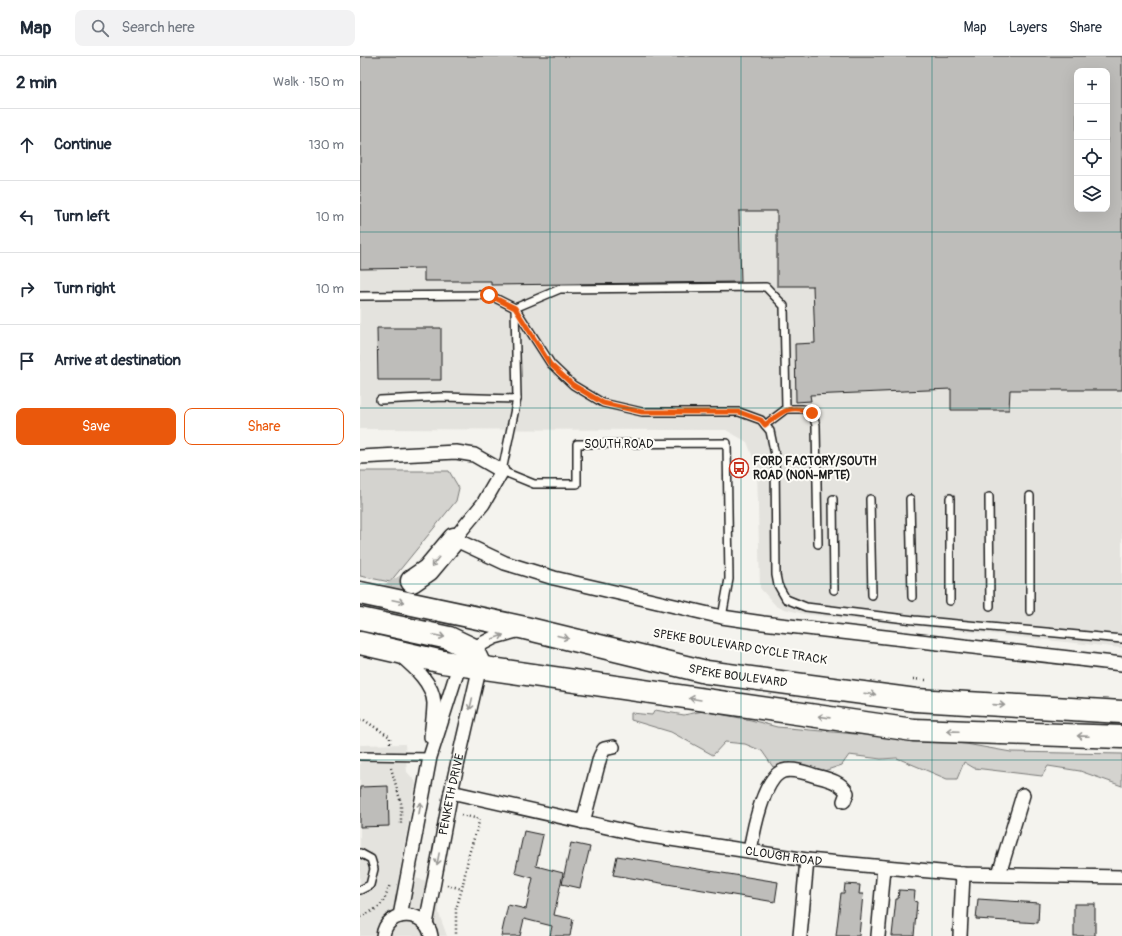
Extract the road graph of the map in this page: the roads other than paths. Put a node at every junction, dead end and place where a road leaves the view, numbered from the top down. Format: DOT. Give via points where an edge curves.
graph roads {
  1 [pos="360,296"];
  2 [pos="515,308"];
  3 [pos="380,400"];
  4 [pos="517,400"];
  5 [pos="786,409"];
  6 [pos="765,425"];
  7 [pos="360,457"];
  8 [pos="502,471"];
  9 [pos="1030,496"];
  10 [pos="989,497"];
  11 [pos="950,498"];
  12 [pos="833,499"];
  13 [pos="870,499"];
  14 [pos="910,499"];
  15 [pos="454,538"];
  16 [pos="818,544"];
  17 [pos="412,581"];
  18 [pos="834,590"];
  19 [pos="360,593"];
  20 [pos="872,595"];
  21 [pos="912,597"];
  22 [pos="950,601"];
  23 [pos="990,606"];
  24 [pos="1030,611"];
  25 [pos="722,617"];
  26 [pos="360,619"];
  27 [pos="525,628"];
  28 [pos="1122,639"];
  29 [pos="360,643"];
  30 [pos="394,650"];
  31 [pos="471,660"];
  32 [pos="1122,664"];
  33 [pos="1122,712"];
  34 [pos="1122,737"];
  35 [pos="613,747"];
  36 [pos="360,756"];
  37 [pos="430,757"];
  38 [pos="451,792"];
  39 [pos="1024,795"];
  40 [pos="844,801"];
  41 [pos="583,822"];
  42 [pos="750,851"];
  43 [pos="360,853"];
  44 [pos="807,860"];
  45 [pos="884,868"];
  46 [pos="963,874"];
  47 [pos="999,874"];
  48 [pos="1122,876"];
  49 [pos="360,890"];
  50 [pos="400,916"];
  51 [pos="429,930"];
  52 [pos="383,936"];
  53 [pos="800,936"];
  54 [pos="878,936"];
  55 [pos="960,936"];
  1 -- 2 [label="lane" via="489,295"];
  2 -- 4 [label="lane"];
  2 -- 5 [label="lane" via="560,289 766,287 784,306"];
  2 -- 6 [label="lane" via="550,364 573,385 603,403 642,412 739,412 761,420"];
  3 -- 4 [label="lane" via="443,397"];
  4 -- 8 [label="lane"];
  5 -- 6 [label="lane"];
  5 -- 16 [label="lane" via="803,409 812,413 816,425"];
  6 -- 28 [label="lane" via="770,431 775,455 776,575 778,585 786,598 806,606 906,619"];
  7 -- 8 [label="street, SOUTH ROAD" via="456,452 474,455"];
  8 -- 15 [label="street" via="482,504"];
  8 -- 25 [label="lane, SOUTH ROAD" via="534,484 577,484 577,444 728,443 729,579"];
  9 -- 24 [label="lane"];
  10 -- 23 [label="lane"];
  11 -- 22 [label="lane"];
  12 -- 18 [label="lane"];
  13 -- 20 [label="lane"];
  14 -- 21 [label="lane"];
  15 -- 17 [label="highway, one-way" via="428,570"];
  15 -- 25 [label="street" via="505,563 528,571"];
  19 -- 27 [label="highway, SPEKE BOULEVARD, one-way"];
  25 -- 32 [label="street"];
  26 -- 31 [label="highway, one-way" via="449,638"];
  31 -- 27 [label="street, one-way" via="495,637"];
  27 -- 33 [label="highway, SPEKE BOULEVARD, one-way" via="706,672 916,700"];
  29 -- 30 [label="highway"];
  30 -- 31 [label="highway" via="443,662"];
  30 -- 37 [label="street" via="412,665 427,683 434,701"];
  34 -- 31 [label="highway, one-way" via="913,730"];
  31 -- 37 [label="street"];
  31 -- 38 [label="street, PENKETH DRIVE, one-way"];
  35 -- 41 [label="street" via="604,749 600,757"];
  36 -- 37 [label="lane"];
  50 -- 37 [label="street, one-way"];
  38 -- 41 [label="street, CLOUGH ROAD"];
  38 -- 51 [label="street, PENKETH DRIVE, one-way"];
  39 -- 47 [label="street"];
  40 -- 42 [label="street" via="847,793 839,784 808,774 783,771 776,776 758,811"];
  41 -- 42 [label="street, CLOUGH ROAD" via="638,834"];
  42 -- 44 [label="street, CLOUGH ROAD"];
  43 -- 49 [label="lane" via="371,859 374,869 370,884"];
  44 -- 45 [label="street, CLOUGH ROAD"];
  44 -- 53 [label="street"];
  45 -- 46 [label="street, CLOUGH ROAD"];
  45 -- 54 [label="street"];
  46 -- 47 [label="street, CLOUGH ROAD"];
  46 -- 55 [label="street"];
  47 -- 48 [label="street, CLOUGH ROAD"];
  50 -- 51 [label="street, PENKETH DRIVE" via="417,917"];
  50 -- 52 [label="street" via="386,926"];
}
